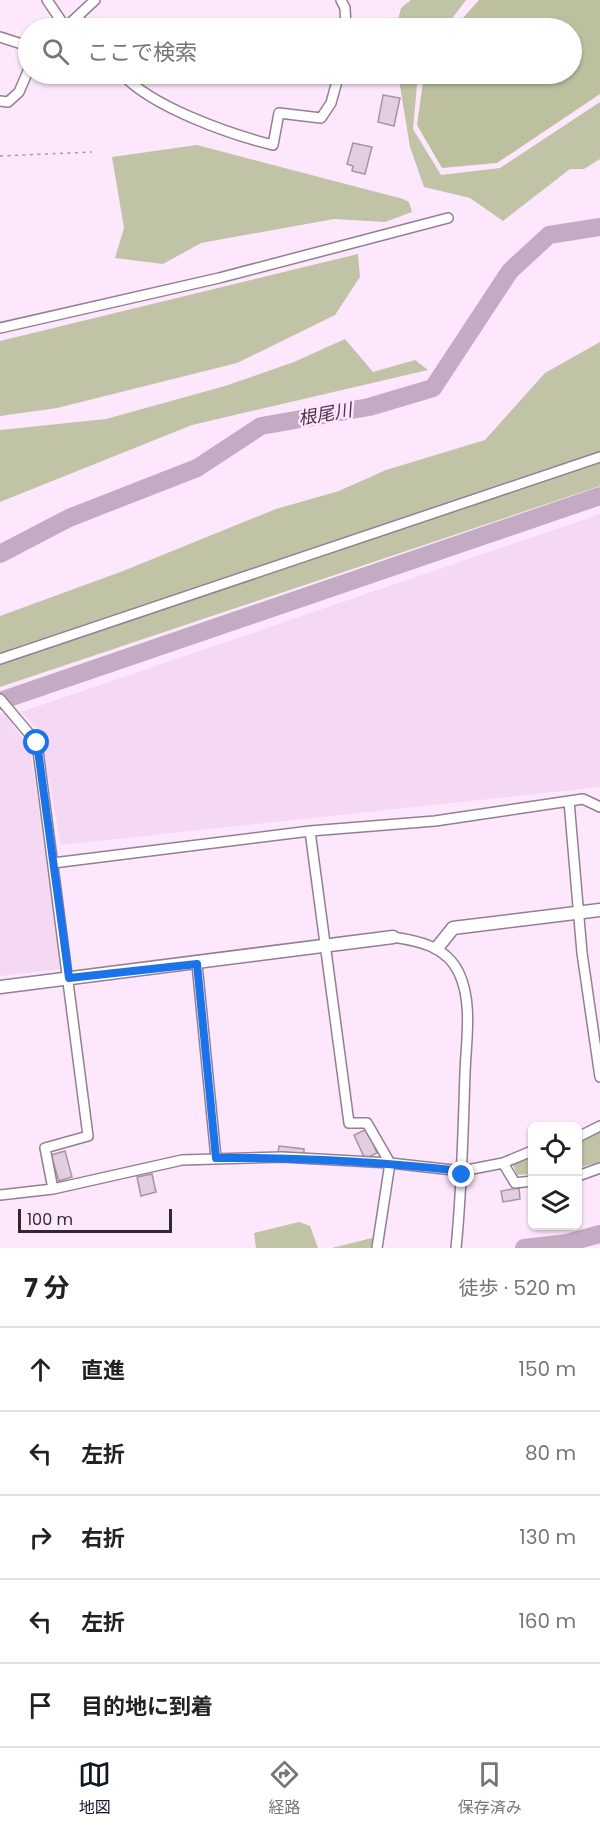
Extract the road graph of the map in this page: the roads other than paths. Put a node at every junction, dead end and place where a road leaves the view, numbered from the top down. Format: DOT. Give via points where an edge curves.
graph roads {
  1 [pos="47,0"];
  2 [pos="95,0"];
  3 [pos="341,0"];
  4 [pos="59,18"];
  5 [pos="78,18"];
  6 [pos="346,18"];
  7 [pos="0,37"];
  8 [pos="18,43"];
  9 [pos="22,84"];
  10 [pos="131,84"];
  11 [pos="336,84"];
  12 [pos="0,101"];
  13 [pos="448,218"];
  14 [pos="0,328"];
  15 [pos="600,457"];
  16 [pos="0,659"];
  17 [pos="0,699"];
  18 [pos="569,801"];
  19 [pos="600,807"];
  20 [pos="310,831"];
  21 [pos="53,863"];
  22 [pos="600,910"];
  23 [pos="580,913"];
  24 [pos="393,937"];
  25 [pos="326,946"];
  26 [pos="437,948"];
  27 [pos="197,964"];
  28 [pos="69,978"];
  29 [pos="0,987"];
  30 [pos="600,1077"];
  31 [pos="600,1126"];
  32 [pos="582,1135"];
  33 [pos="528,1153"];
  34 [pos="216,1158"];
  35 [pos="390,1163"];
  36 [pos="503,1163"];
  37 [pos="600,1168"];
  38 [pos="462,1171"];
  39 [pos="582,1175"];
  40 [pos="528,1181"];
  41 [pos="52,1189"];
  42 [pos="0,1195"];
  43 [pos="456,1243"];
  44 [pos="377,1248"];
  1 -- 4 [label="street"];
  2 -- 5 [label="street"];
  3 -- 6 [label="street"];
  7 -- 8 [label="street"];
  9 -- 12 [label="street" via="8,102"];
  10 -- 11 [label="street" via="160,102 273,145 279,113 321,118"];
  13 -- 14 [label="street" via="219,278"];
  15 -- 16 [label="street"];
  17 -- 21 [label="street" via="37,743"];
  18 -- 19 [label="street" via="583,799"];
  18 -- 20 [label="street" via="435,821"];
  18 -- 23 [label="street"];
  20 -- 21 [label="street"];
  20 -- 25 [label="street"];
  21 -- 28 [label="street"];
  22 -- 23 [label="street"];
  23 -- 26 [label="street" via="453,928"];
  23 -- 30 [label="street"];
  24 -- 25 [label="street"];
  24 -- 26 [label="street"];
  25 -- 27 [label="street"];
  25 -- 35 [label="street" via="349,1124 367,1123"];
  26 -- 38 [label="street" via="458,971 467,1000"];
  27 -- 28 [label="street"];
  27 -- 34 [label="street"];
  28 -- 29 [label="street"];
  28 -- 41 [label="street" via="88,1136 45,1148"];
  31 -- 32 [label="street"];
  33 -- 36 [label="street"];
  34 -- 35 [label="street"];
  34 -- 41 [label="street" via="182,1160"];
  35 -- 38 [label="street"];
  35 -- 44 [label="street"];
  36 -- 38 [label="street"];
  36 -- 40 [label="street" via="515,1183"];
  37 -- 39 [label="street"];
  38 -- 43 [label="street"];
  41 -- 42 [label="street"];
}
